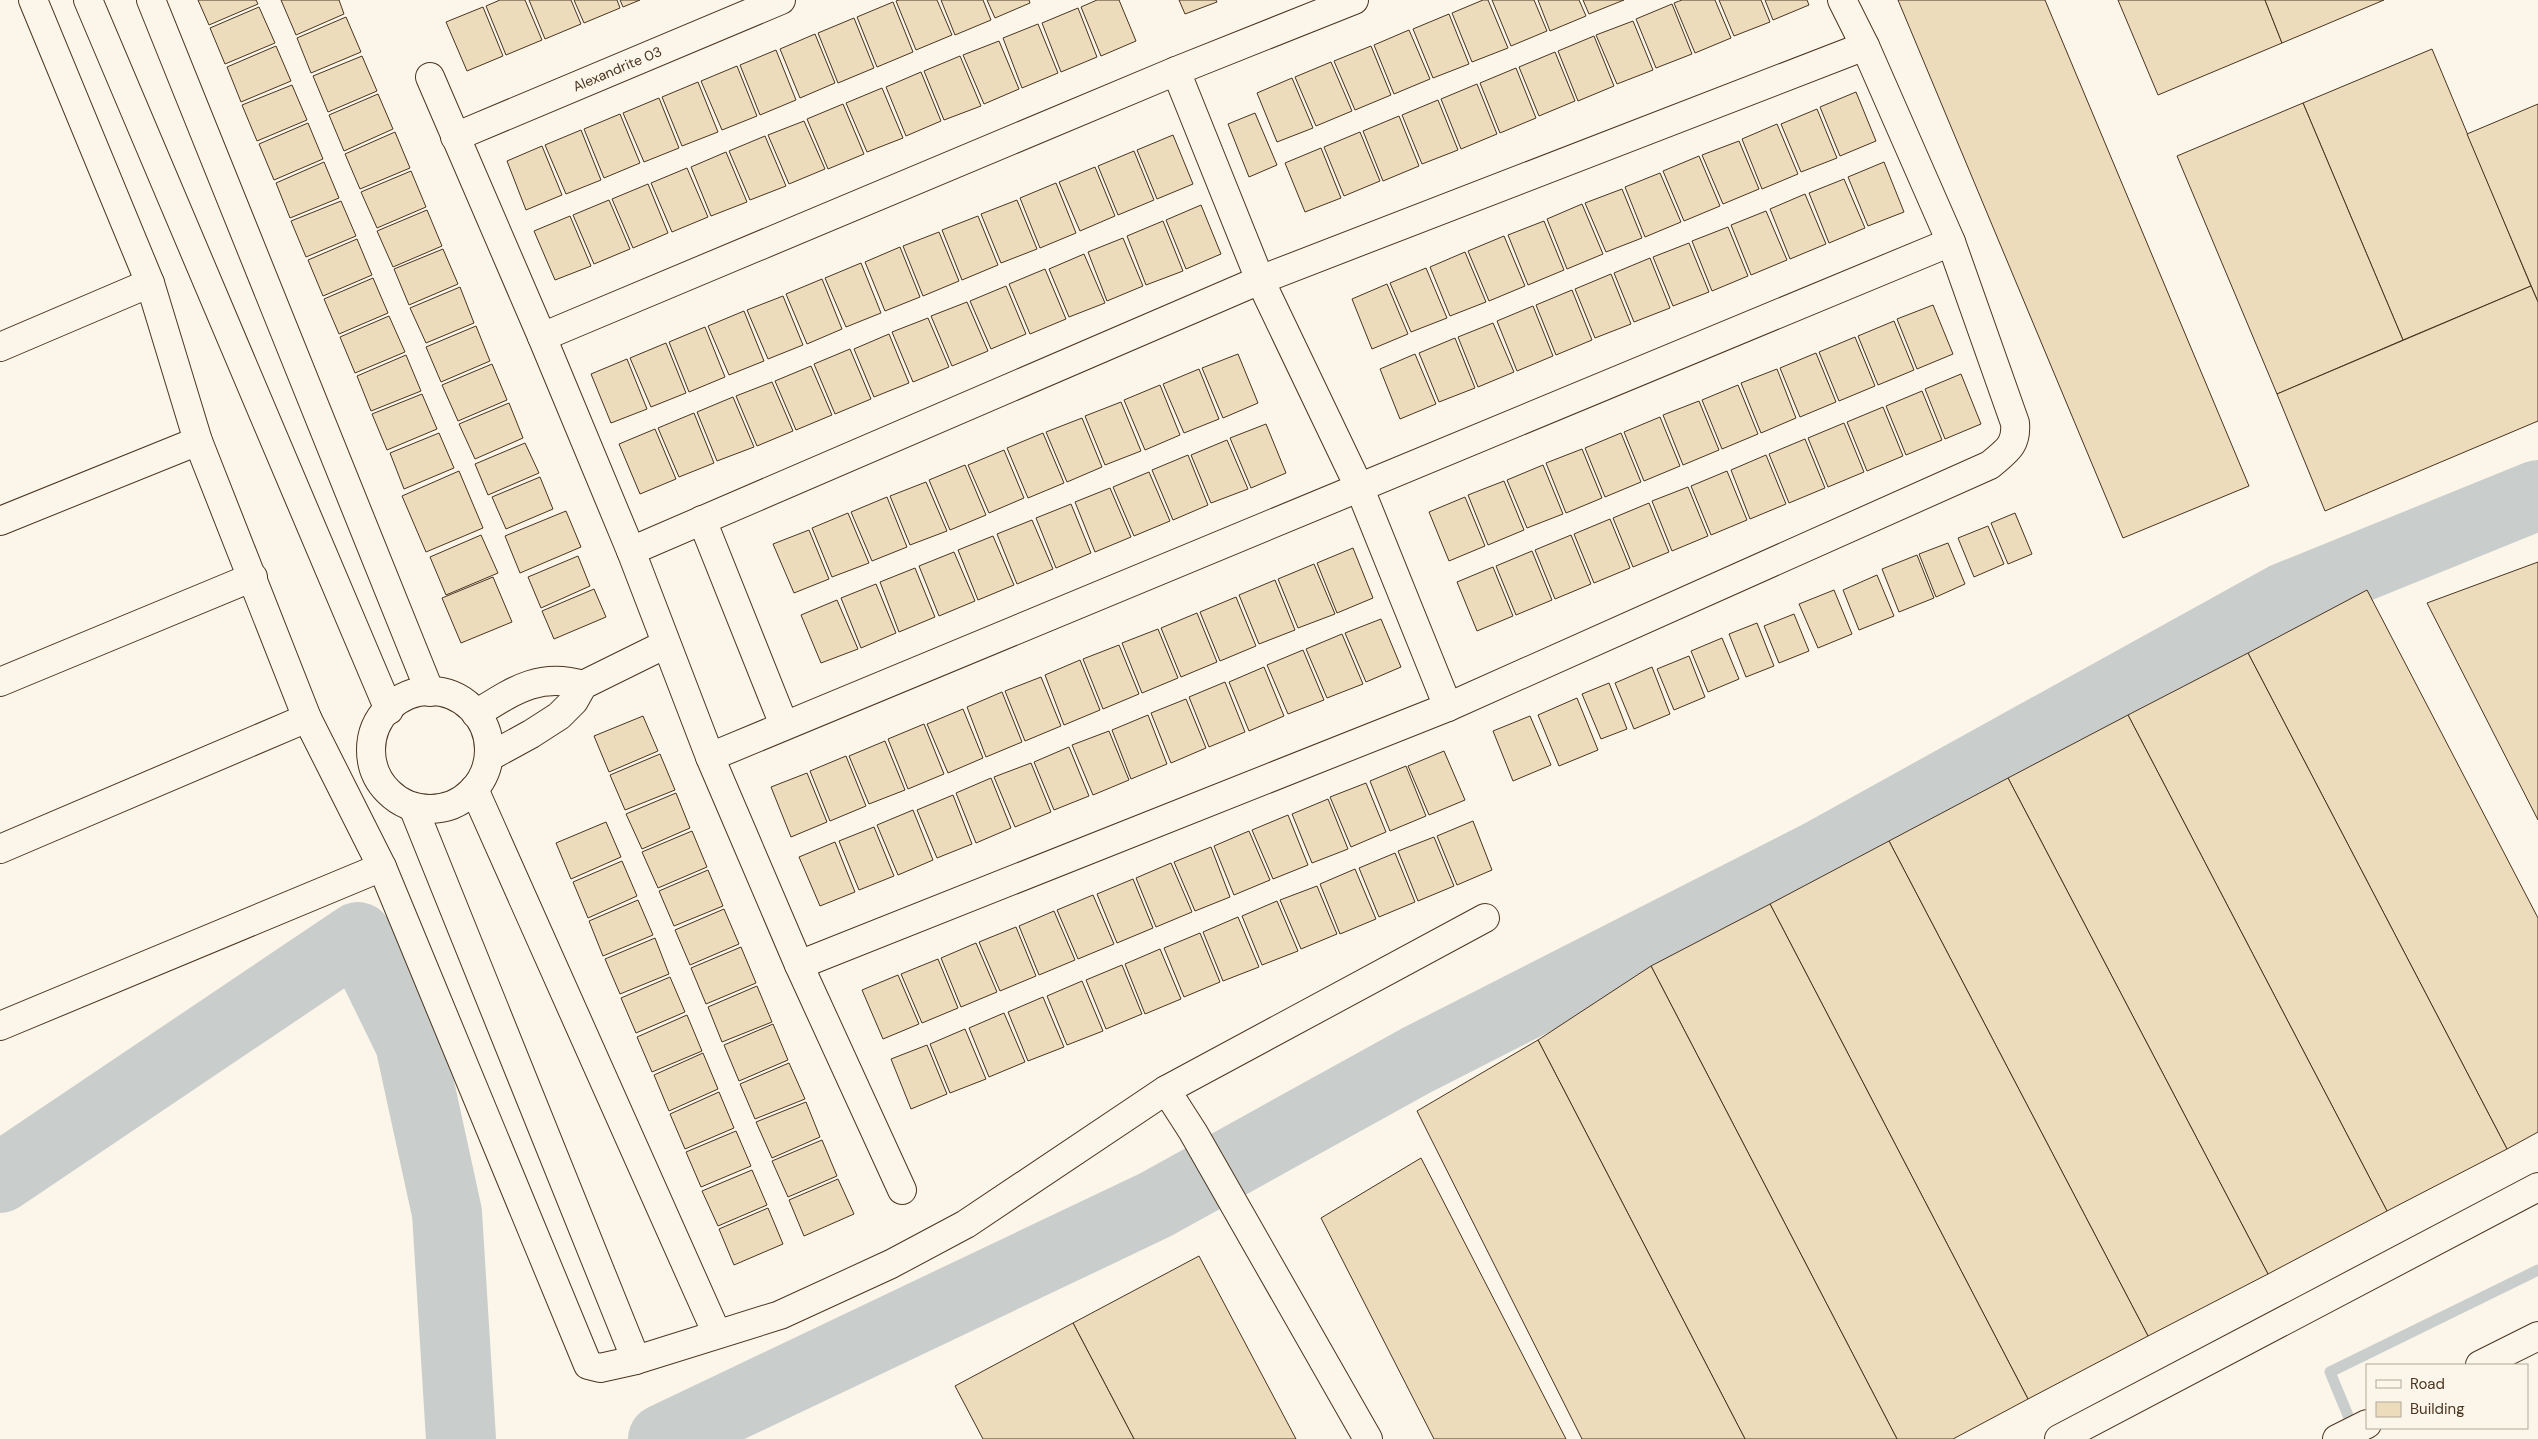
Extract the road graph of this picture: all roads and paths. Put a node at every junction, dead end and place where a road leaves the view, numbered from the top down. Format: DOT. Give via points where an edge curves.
graph roads {
  1 [pos="33,0"];
  2 [pos="88,0"];
  3 [pos="151,0"];
  4 [pos="781,0"];
  5 [pos="1354,0"];
  6 [pos="1842,0"];
  7 [pos="1865,46"];
  8 [pos="1176,71"];
  9 [pos="430,77"];
  10 [pos="455,137"];
  11 [pos="1951,242"];
  12 [pos="1260,280"];
  13 [pos="150,283"];
  14 [pos="542,337"];
  15 [pos="0,347"];
  16 [pos="198,441"];
  17 [pos="1360,489"];
  18 [pos="0,520"];
  19 [pos="702,520"];
  20 [pos="631,551"];
  21 [pos="253,578"];
  22 [pos="666,644"];
  23 [pos="0,682"];
  24 [pos="584,685"];
  25 [pos="430,692"];
  26 [pos="1448,706"];
  27 [pos="389,710"];
  28 [pos="476,714"];
  29 [pos="307,718"];
  30 [pos="784,725"];
  31 [pos="489,757"];
  32 [pos="710,757"];
  33 [pos="474,789"];
  34 [pos="413,807"];
  35 [pos="0,849"];
  36 [pos="382,867"];
  37 [pos="1485,918"];
  38 [pos="798,965"];
  39 [pos="0,1026"];
  40 [pos="1166,1090"];
  41 [pos="2538,1187"];
  42 [pos="902,1190"];
  43 [pos="717,1334"];
  44 [pos="2538,1336"];
  45 [pos="636,1360"];
  46 [pos="2482,1364"];
  47 [pos="2366,1424"];
  48 [pos="1368,1439"];
  49 [pos="2059,1439"];
  50 [pos="2337,1439"];
  1 -- 13 [label="street"];
  2 -- 27 [label="street"];
  3 -- 25 [label="street"];
  4 -- 10 [label="street, Alexandrite 03"];
  5 -- 8 [label="street"];
  6 -- 7 [label="street"];
  7 -- 11 [label="street"];
  7 -- 12 [label="street"];
  8 -- 12 [label="street"];
  8 -- 14 [label="street"];
  9 -- 10 [label="street"];
  10 -- 14 [label="street"];
  11 -- 17 [label="street"];
  11 -- 26 [label="street" via="2015,423 2016,436 2008,449 1990,464"];
  12 -- 17 [label="street"];
  12 -- 19 [label="street"];
  13 -- 15 [label="street"];
  13 -- 16 [label="street"];
  14 -- 20 [label="street"];
  16 -- 18 [label="street"];
  16 -- 21 [label="street"];
  17 -- 26 [label="street"];
  17 -- 30 [label="street"];
  19 -- 20 [label="street"];
  19 -- 30 [label="street"];
  20 -- 22 [label="street"];
  21 -- 23 [label="street"];
  21 -- 29 [label="street"];
  22 -- 24 [label="street"];
  22 -- 32 [label="street"];
  24 -- 28 [label="street" via="550,679 510,693"];
  24 -- 31 [label="street" via="559,716"];
  25 -- 27 [label="street" via="400,700"];
  25 -- 28 [label="street" via="448,694 464,702"];
  26 -- 38 [label="street"];
  27 -- 34 [label="street" via="376,726 371,745 373,765 381,783 395,798"];
  28 -- 31 [label="street" via="485,727"];
  29 -- 35 [label="street"];
  29 -- 36 [label="street"];
  30 -- 32 [label="street"];
  31 -- 33 [label="street"];
  32 -- 38 [label="street"];
  33 -- 34 [label="street" via="461,801 446,807"];
  33 -- 43 [label="street"];
  34 -- 45 [label="street"];
  36 -- 39 [label="street"];
  36 -- 45 [label="street" via="588,1365 600,1368"];
  37 -- 40 [label="street"];
  38 -- 42 [label="street"];
  40 -- 43 [label="street" via="966,1224 890,1264 780,1315"];
  40 -- 48 [label="street"];
  41 -- 49 [label="street"];
  43 -- 45 [label="street"];
  44 -- 46 [label="street"];
  47 -- 50 [label="street"];
}
